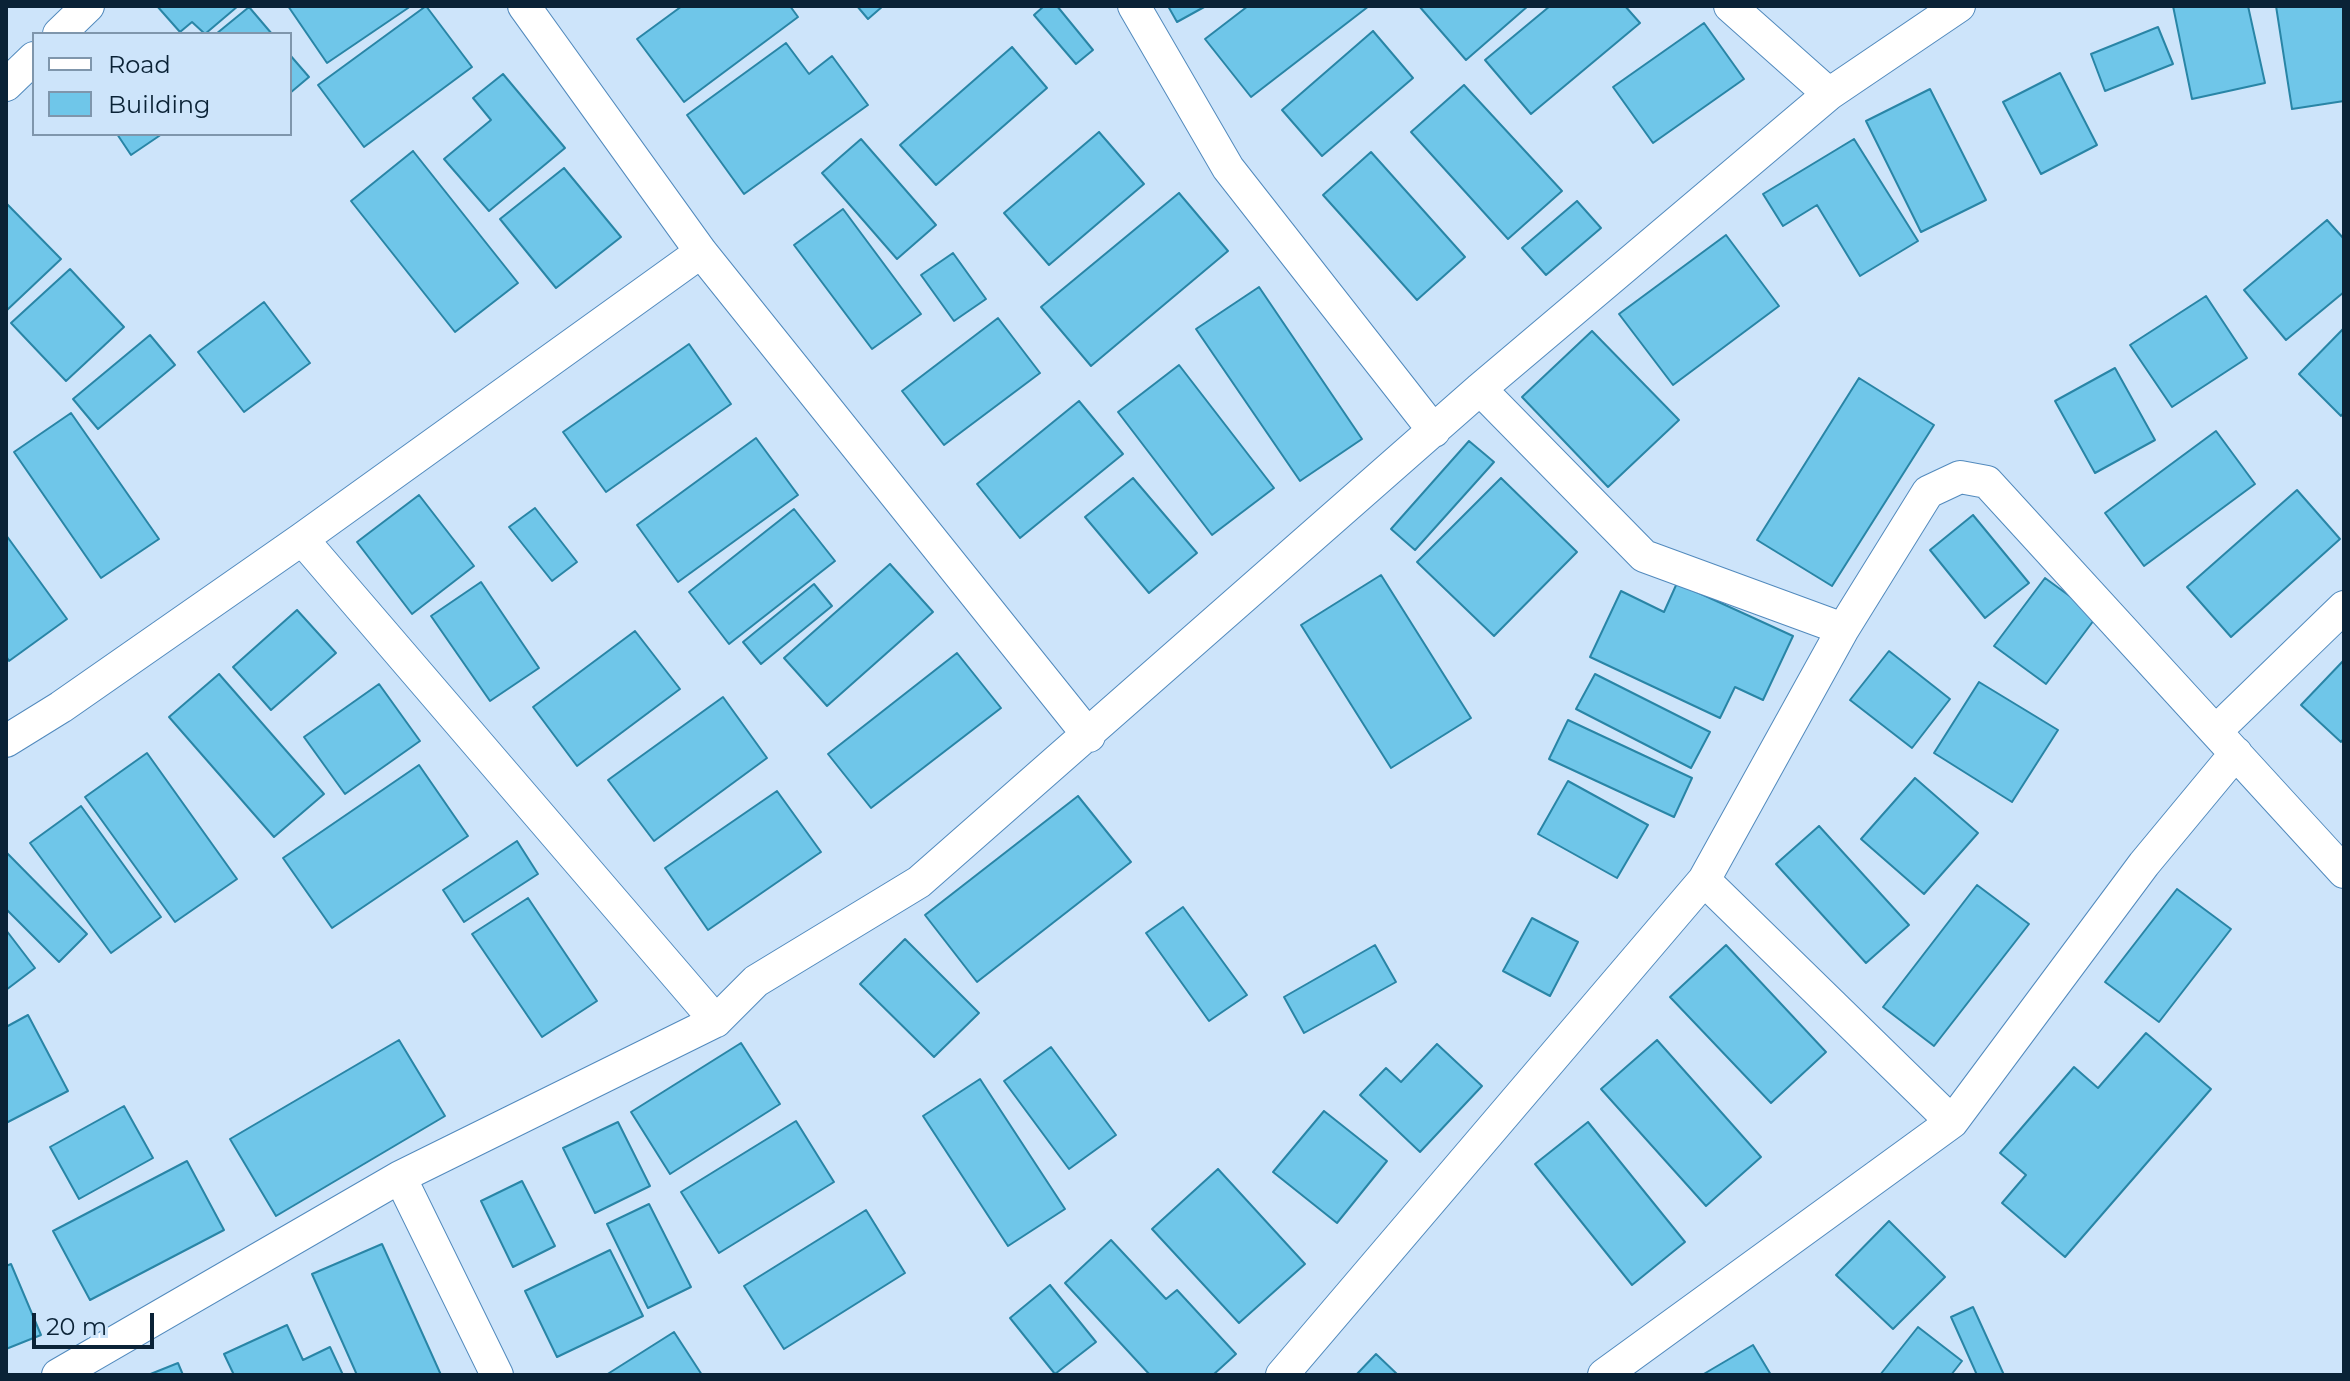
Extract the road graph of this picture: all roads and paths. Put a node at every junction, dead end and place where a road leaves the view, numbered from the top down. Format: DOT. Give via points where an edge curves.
graph roads {
  1 [pos="88,6"];
  2 [pos="524,6"];
  3 [pos="1134,6"];
  4 [pos="1730,6"];
  5 [pos="1959,6"];
  6 [pos="61,32"];
  7 [pos="32,60"];
  8 [pos="6,85"];
  9 [pos="1829,94"];
  10 [pos="701,252"];
  11 [pos="1480,389"];
  12 [pos="1434,431"];
  13 [pos="302,539"];
  14 [pos="2344,607"];
  15 [pos="1843,629"];
  16 [pos="1089,736"];
  17 [pos="6,741"];
  18 [pos="2226,742"];
  19 [pos="2344,872"];
  20 [pos="1704,880"];
  21 [pos="716,1021"];
  22 [pos="1952,1122"];
  23 [pos="400,1177"];
  24 [pos="58,1375"];
  25 [pos="497,1375"];
  26 [pos="1282,1375"];
  27 [pos="1604,1375"];
  1 -- 6 [label="street"];
  2 -- 10 [label="street"];
  3 -- 12 [label="street" via="1228,168"];
  4 -- 9 [label="street"];
  5 -- 9 [label="street"];
  7 -- 8 [label="street"];
  9 -- 11 [label="street"];
  10 -- 13 [label="street"];
  10 -- 16 [label="street"];
  11 -- 12 [label="street"];
  11 -- 15 [label="street" via="1644,556"];
  12 -- 16 [label="street"];
  13 -- 17 [label="street"];
  13 -- 21 [label="street"];
  14 -- 18 [label="street"];
  15 -- 18 [label="street" via="1928,492 1960,477 1987,482"];
  15 -- 20 [label="street"];
  16 -- 21 [label="street" via="919,882 756,981"];
  18 -- 19 [label="street"];
  18 -- 22 [label="street" via="2144,864"];
  20 -- 22 [label="street"];
  20 -- 26 [label="street"];
  21 -- 23 [label="street"];
  22 -- 27 [label="street"];
  23 -- 24 [label="street"];
  23 -- 25 [label="street"];
}
